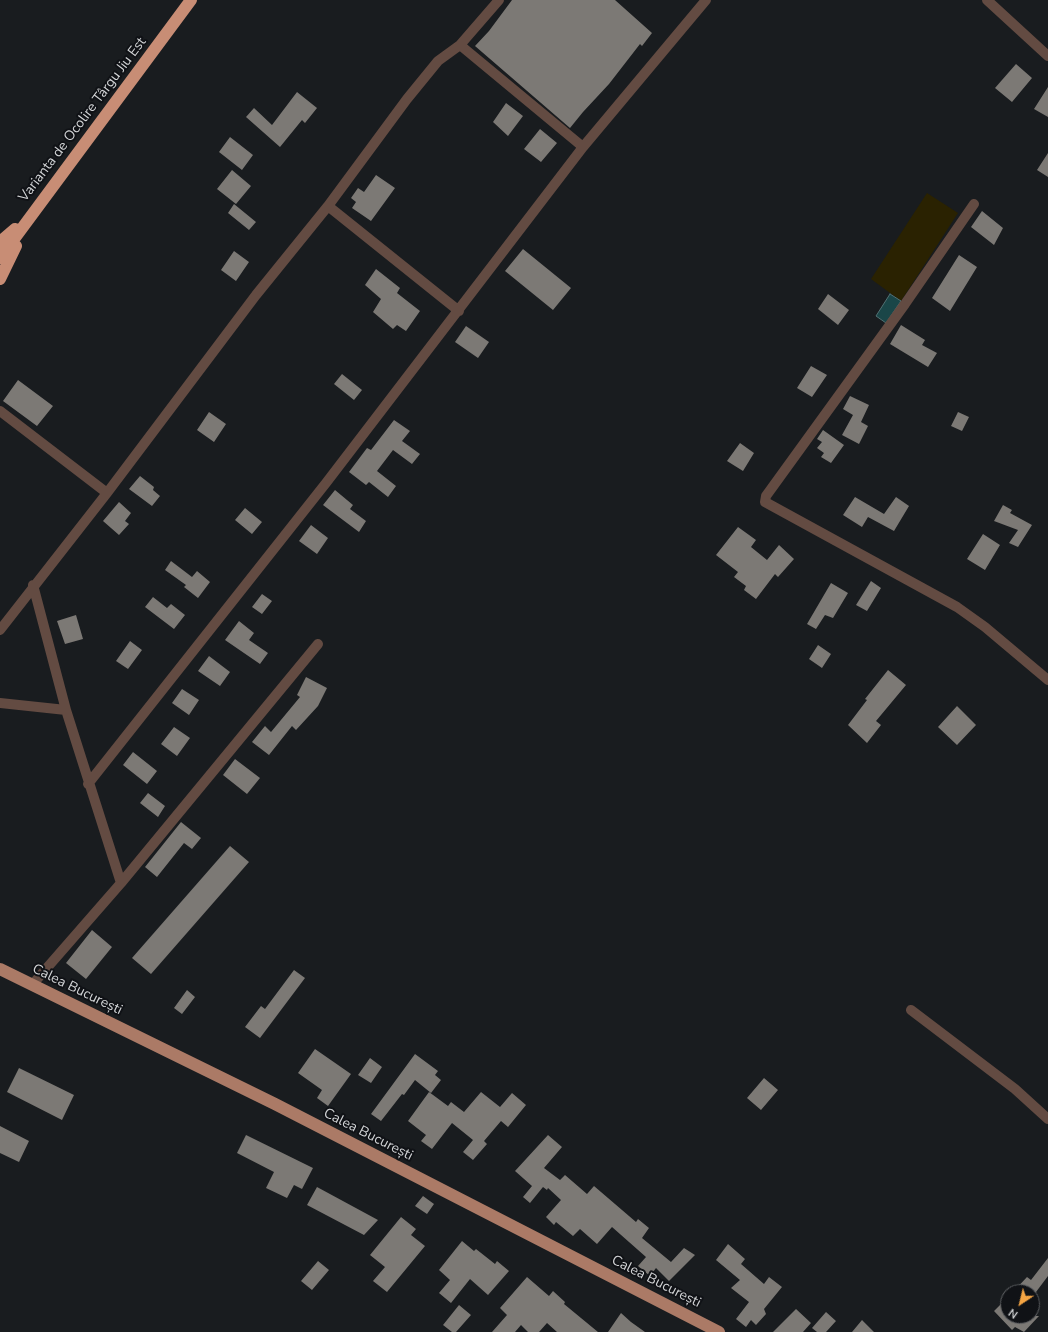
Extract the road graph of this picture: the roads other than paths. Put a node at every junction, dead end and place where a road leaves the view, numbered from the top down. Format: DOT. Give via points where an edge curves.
graph roads {
  1 [pos="191,0"];
  2 [pos="499,0"];
  3 [pos="706,0"];
  4 [pos="987,0"];
  5 [pos="460,45"];
  6 [pos="1048,56"];
  7 [pos="583,146"];
  8 [pos="974,204"];
  9 [pos="328,206"];
  10 [pos="30,216"];
  11 [pos="0,242"];
  12 [pos="0,258"];
  13 [pos="0,279"];
  14 [pos="459,310"];
  15 [pos="0,411"];
  16 [pos="107,493"];
  17 [pos="33,585"];
  18 [pos="0,630"];
  19 [pos="318,644"];
  20 [pos="1048,680"];
  21 [pos="0,703"];
  22 [pos="66,710"];
  23 [pos="88,784"];
  24 [pos="121,883"];
  25 [pos="0,969"];
  26 [pos="32,985"];
  27 [pos="911,1010"];
  28 [pos="1048,1119"];
  29 [pos="719,1332"];
  1 -- 10 [label="highway, Varianta de Ocolire Târgu Jiu Est"];
  2 -- 5 [label="street"];
  3 -- 7 [label="street"];
  4 -- 6 [label="street"];
  5 -- 7 [label="street"];
  5 -- 9 [label="street" via="438,61 425,76"];
  7 -- 14 [label="street"];
  8 -- 20 [label="street" via="766,496 765,502 957,607"];
  9 -- 14 [label="street"];
  9 -- 16 [label="street" via="256,295"];
  10 -- 11 [label="highway"];
  10 -- 12 [label="highway, Varianta de Ocolire Târgu Jiu Est"];
  10 -- 13 [label="highway"];
  14 -- 23 [label="street"];
  15 -- 16 [label="street"];
  16 -- 17 [label="street"];
  17 -- 18 [label="street"];
  17 -- 22 [label="street"];
  19 -- 24 [label="street"];
  21 -- 22 [label="street"];
  22 -- 23 [label="street"];
  23 -- 24 [label="street"];
  24 -- 26 [label="street"];
  25 -- 26 [label="main road, Calea București"];
  26 -- 29 [label="main road, Calea București" via="275,1104"];
  27 -- 28 [label="street" via="1015,1089"];
}
